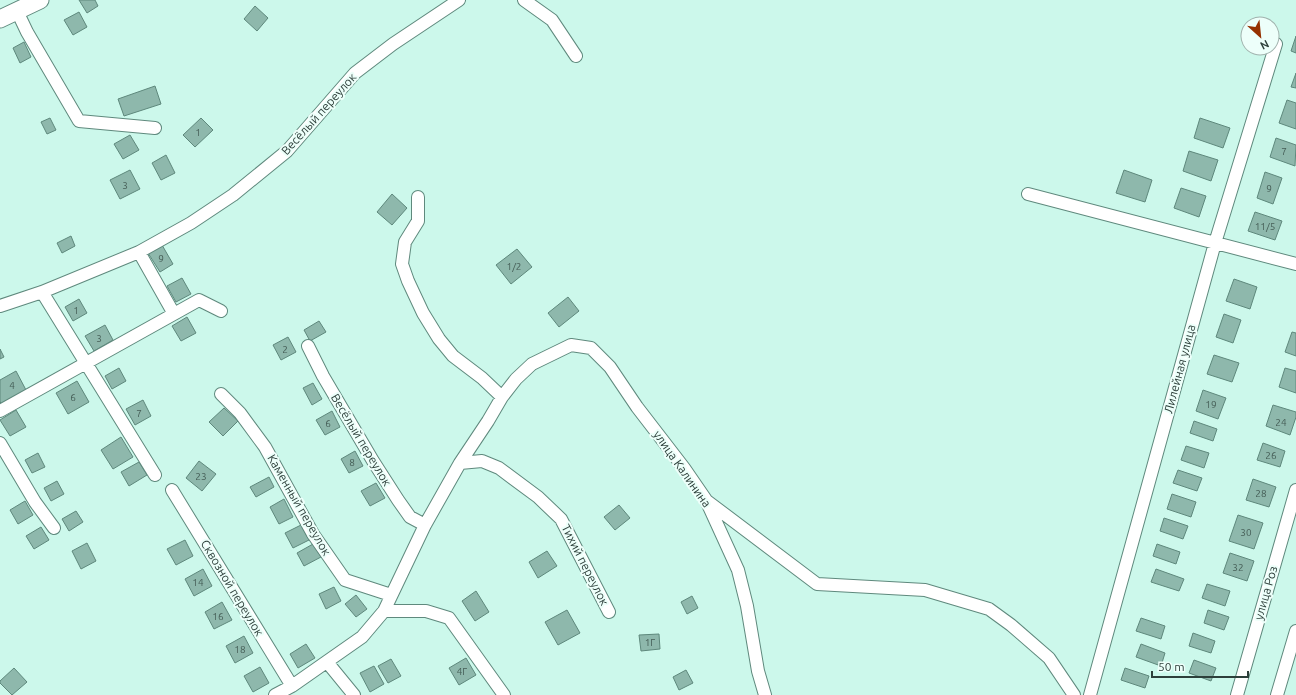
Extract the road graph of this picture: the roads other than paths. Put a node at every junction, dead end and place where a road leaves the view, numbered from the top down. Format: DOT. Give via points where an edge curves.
graph roads {
  1 [pos="40,0"];
  2 [pos="459,0"];
  3 [pos="524,0"];
  4 [pos="17,11"];
  5 [pos="0,19"];
  6 [pos="576,56"];
  7 [pos="1272,56"];
  8 [pos="155,128"];
  9 [pos="1028,194"];
  10 [pos="418,197"];
  11 [pos="1215,243"];
  12 [pos="138,252"];
  13 [pos="1296,264"];
  14 [pos="42,292"];
  15 [pos="0,306"];
  16 [pos="221,311"];
  17 [pos="174,314"];
  18 [pos="308,346"];
  19 [pos="86,362"];
  20 [pos="221,394"];
  21 [pos="502,397"];
  22 [pos="0,411"];
  23 [pos="0,443"];
  24 [pos="460,463"];
  25 [pos="155,475"];
  26 [pos="172,490"];
  27 [pos="1296,490"];
  28 [pos="706,500"];
  29 [pos="425,525"];
  30 [pos="54,528"];
  31 [pos="391,595"];
  32 [pos="384,611"];
  33 [pos="609,612"];
  34 [pos="1296,631"];
  35 [pos="327,662"];
  36 [pos="292,686"];
  37 [pos="275,695"];
  38 [pos="354,695"];
  39 [pos="504,695"];
  40 [pos="765,695"];
  41 [pos="1074,695"];
  42 [pos="1090,695"];
  43 [pos="1237,695"];
  44 [pos="1277,695"];
  1 -- 4 [label="main road"];
  2 -- 12 [label="street, Весёлый переулок" via="355,73 287,151 233,196"];
  3 -- 6 [label="street" via="552,20"];
  4 -- 5 [label="main road"];
  4 -- 8 [label="street" via="79,121"];
  7 -- 11 [label="street, Лилейная улица"];
  9 -- 11 [label="street"];
  10 -- 21 [label="street" via="418,221 405,242 402,264 408,281 423,313 453,356"];
  11 -- 13 [label="street"];
  11 -- 42 [label="street, Лилейная улица"];
  12 -- 14 [label="street, Весёлый переулок"];
  12 -- 17 [label="street"];
  14 -- 15 [label="street, Весёлый переулок"];
  14 -- 19 [label="street"];
  16 -- 17 [label="street" via="199,300"];
  17 -- 19 [label="street"];
  18 -- 29 [label="street, Весёлый переулок" via="372,461 410,517"];
  19 -- 22 [label="street"];
  19 -- 25 [label="street"];
  20 -- 31 [label="street, Каменный переулок" via="240,413 266,447 313,534 345,580"];
  21 -- 24 [label="street"];
  21 -- 28 [label="street, улица Калинина" via="532,364 571,345 591,348 610,367"];
  23 -- 30 [label="street" via="35,502"];
  24 -- 29 [label="street"];
  24 -- 33 [label="street, Тихий переулок" via="482,461 499,468 562,519"];
  26 -- 36 [label="street, Сквозной переулок"];
  27 -- 43 [label="street, улица Роз"];
  28 -- 40 [label="street, улица Калинина" via="738,570 748,606 758,671"];
  28 -- 41 [label="street" via="817,584 925,590 989,609 1048,658"];
  29 -- 31 [label="street"];
  31 -- 32 [label="street"];
  32 -- 35 [label="street" via="362,637"];
  32 -- 39 [label="street" via="426,611 448,618"];
  34 -- 44 [label="street"];
  35 -- 36 [label="street"];
  35 -- 38 [label="street"];
  36 -- 37 [label="street"];
}
